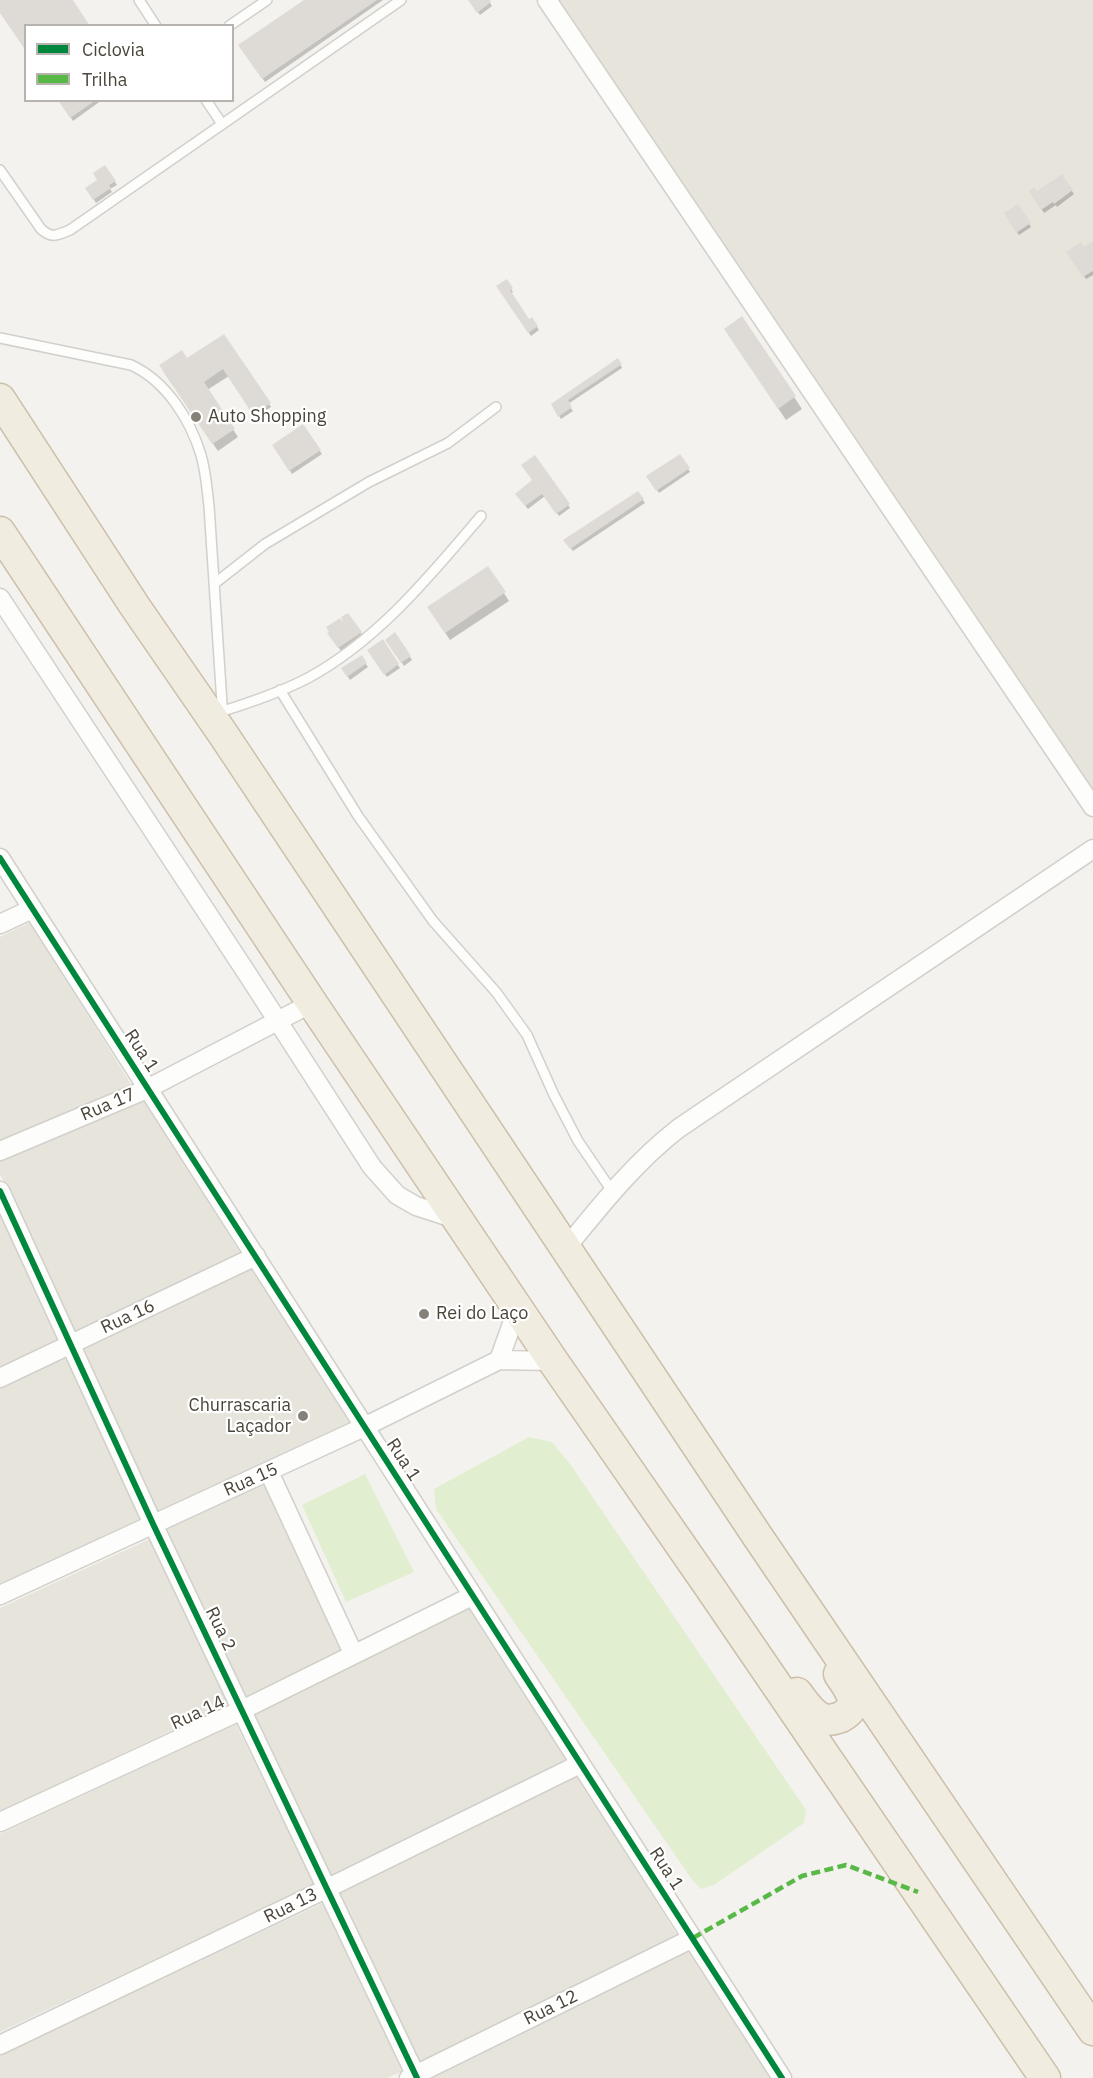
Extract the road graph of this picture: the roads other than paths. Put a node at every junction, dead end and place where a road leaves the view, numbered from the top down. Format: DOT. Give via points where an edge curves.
graph roads {
  1 [pos="139,0"];
  2 [pos="267,0"];
  3 [pos="400,0"];
  4 [pos="548,0"];
  5 [pos="155,24"];
  6 [pos="232,24"];
  7 [pos="207,102"];
  8 [pos="222,124"];
  9 [pos="0,170"];
  10 [pos="0,338"];
  11 [pos="0,399"];
  12 [pos="496,407"];
  13 [pos="481,516"];
  14 [pos="0,532"];
  15 [pos="214,584"];
  16 [pos="0,598"];
  17 [pos="280,690"];
  18 [pos="223,722"];
  19 [pos="1093,807"];
  20 [pos="1093,849"];
  21 [pos="0,858"];
  22 [pos="32,909"];
  23 [pos="0,924"];
  24 [pos="312,1003"];
  25 [pos="278,1021"];
  26 [pos="147,1089"];
  27 [pos="0,1151"];
  28 [pos="0,1191"];
  29 [pos="612,1191"];
  30 [pos="459,1220"];
  31 [pos="566,1248"];
  32 [pos="256,1256"];
  33 [pos="518,1307"];
  34 [pos="70,1345"];
  35 [pos="499,1360"];
  36 [pos="553,1361"];
  37 [pos="0,1378"];
  38 [pos="364,1427"];
  39 [pos="269,1472"];
  40 [pos="153,1524"];
  41 [pos="759,1537"];
  42 [pos="709,1586"];
  43 [pos="0,1595"];
  44 [pos="472,1596"];
  45 [pos="353,1653"];
  46 [pos="242,1710"];
  47 [pos="580,1764"];
  48 [pos="0,1822"];
  49 [pos="328,1888"];
  50 [pos="693,1938"];
  51 [pos="1055,1972"];
  52 [pos="1093,2012"];
  53 [pos="1093,2030"];
  54 [pos="0,2045"];
  55 [pos="414,2077"];
  56 [pos="782,2078"];
  57 [pos="1045,2078"];
  1 -- 5 [label="lane"];
  2 -- 6 [label="lane"];
  3 -- 8 [label="lane"];
  4 -- 19 [label="street"];
  7 -- 8 [label="lane"];
  8 -- 9 [label="lane" via="70,230 53,237 41,229"];
  10 -- 15 [label="lane" via="131,365 158,382 180,410 202,457"];
  11 -- 18 [label="highway" via="134,606"];
  12 -- 15 [label="lane" via="448,443 369,482 266,544"];
  13 -- 17 [label="lane" via="421,585 351,651"];
  14 -- 24 [label="highway"];
  15 -- 18 [label="lane"];
  16 -- 25 [label="street"];
  17 -- 18 [label="lane"];
  17 -- 29 [label="lane" via="358,816 426,911 496,992 527,1035 578,1141"];
  18 -- 31 [label="highway"];
  20 -- 29 [label="street" via="679,1128 656,1145"];
  21 -- 22 [label="street, Rua 1"];
  22 -- 23 [label="street"];
  22 -- 26 [label="street, Rua 1"];
  24 -- 25 [label="street, Rua 17"];
  24 -- 30 [label="highway"];
  25 -- 26 [label="street, Rua 17"];
  25 -- 30 [label="street" via="384,1183 416,1206"];
  26 -- 27 [label="street, Rua 17"];
  26 -- 32 [label="street, Rua 1"];
  28 -- 34 [label="street, Rua 2"];
  29 -- 31 [label="street"];
  30 -- 33 [label="highway"];
  31 -- 41 [label="highway"];
  32 -- 34 [label="street, Rua 16"];
  32 -- 38 [label="street, Rua 1"];
  33 -- 35 [label="street"];
  33 -- 36 [label="highway"];
  34 -- 37 [label="street, Rua 16"];
  34 -- 40 [label="street, Rua 2"];
  35 -- 36 [label="street"];
  35 -- 38 [label="street, Rua 15"];
  36 -- 42 [label="highway"];
  38 -- 39 [label="street, Rua 15"];
  38 -- 44 [label="street, Rua 1"];
  39 -- 40 [label="street, Rua 15"];
  39 -- 45 [label="street"];
  40 -- 43 [label="street, Rua 15"];
  40 -- 46 [label="street, Rua 2"];
  41 -- 42 [label="highway" via="776,1584 852,1693 853,1702 847,1714 834,1720 822,1719 809,1709 738,1606 723,1592"];
  41 -- 51 [label="highway"];
  42 -- 57 [label="highway"];
  44 -- 45 [label="street, Rua 14"];
  44 -- 47 [label="street, Rua 1"];
  45 -- 46 [label="street, Rua 14"];
  46 -- 48 [label="street, Rua 14"];
  46 -- 49 [label="street, Rua 2"];
  47 -- 49 [label="street, Rua 13"];
  47 -- 50 [label="street, Rua 1"];
  49 -- 54 [label="street, Rua 13"];
  49 -- 55 [label="street, Rua 2"];
  50 -- 55 [label="street, Rua 12"];
  50 -- 56 [label="street, Rua 1"];
  51 -- 52 [label="highway"];
  51 -- 53 [label="highway"];
}
